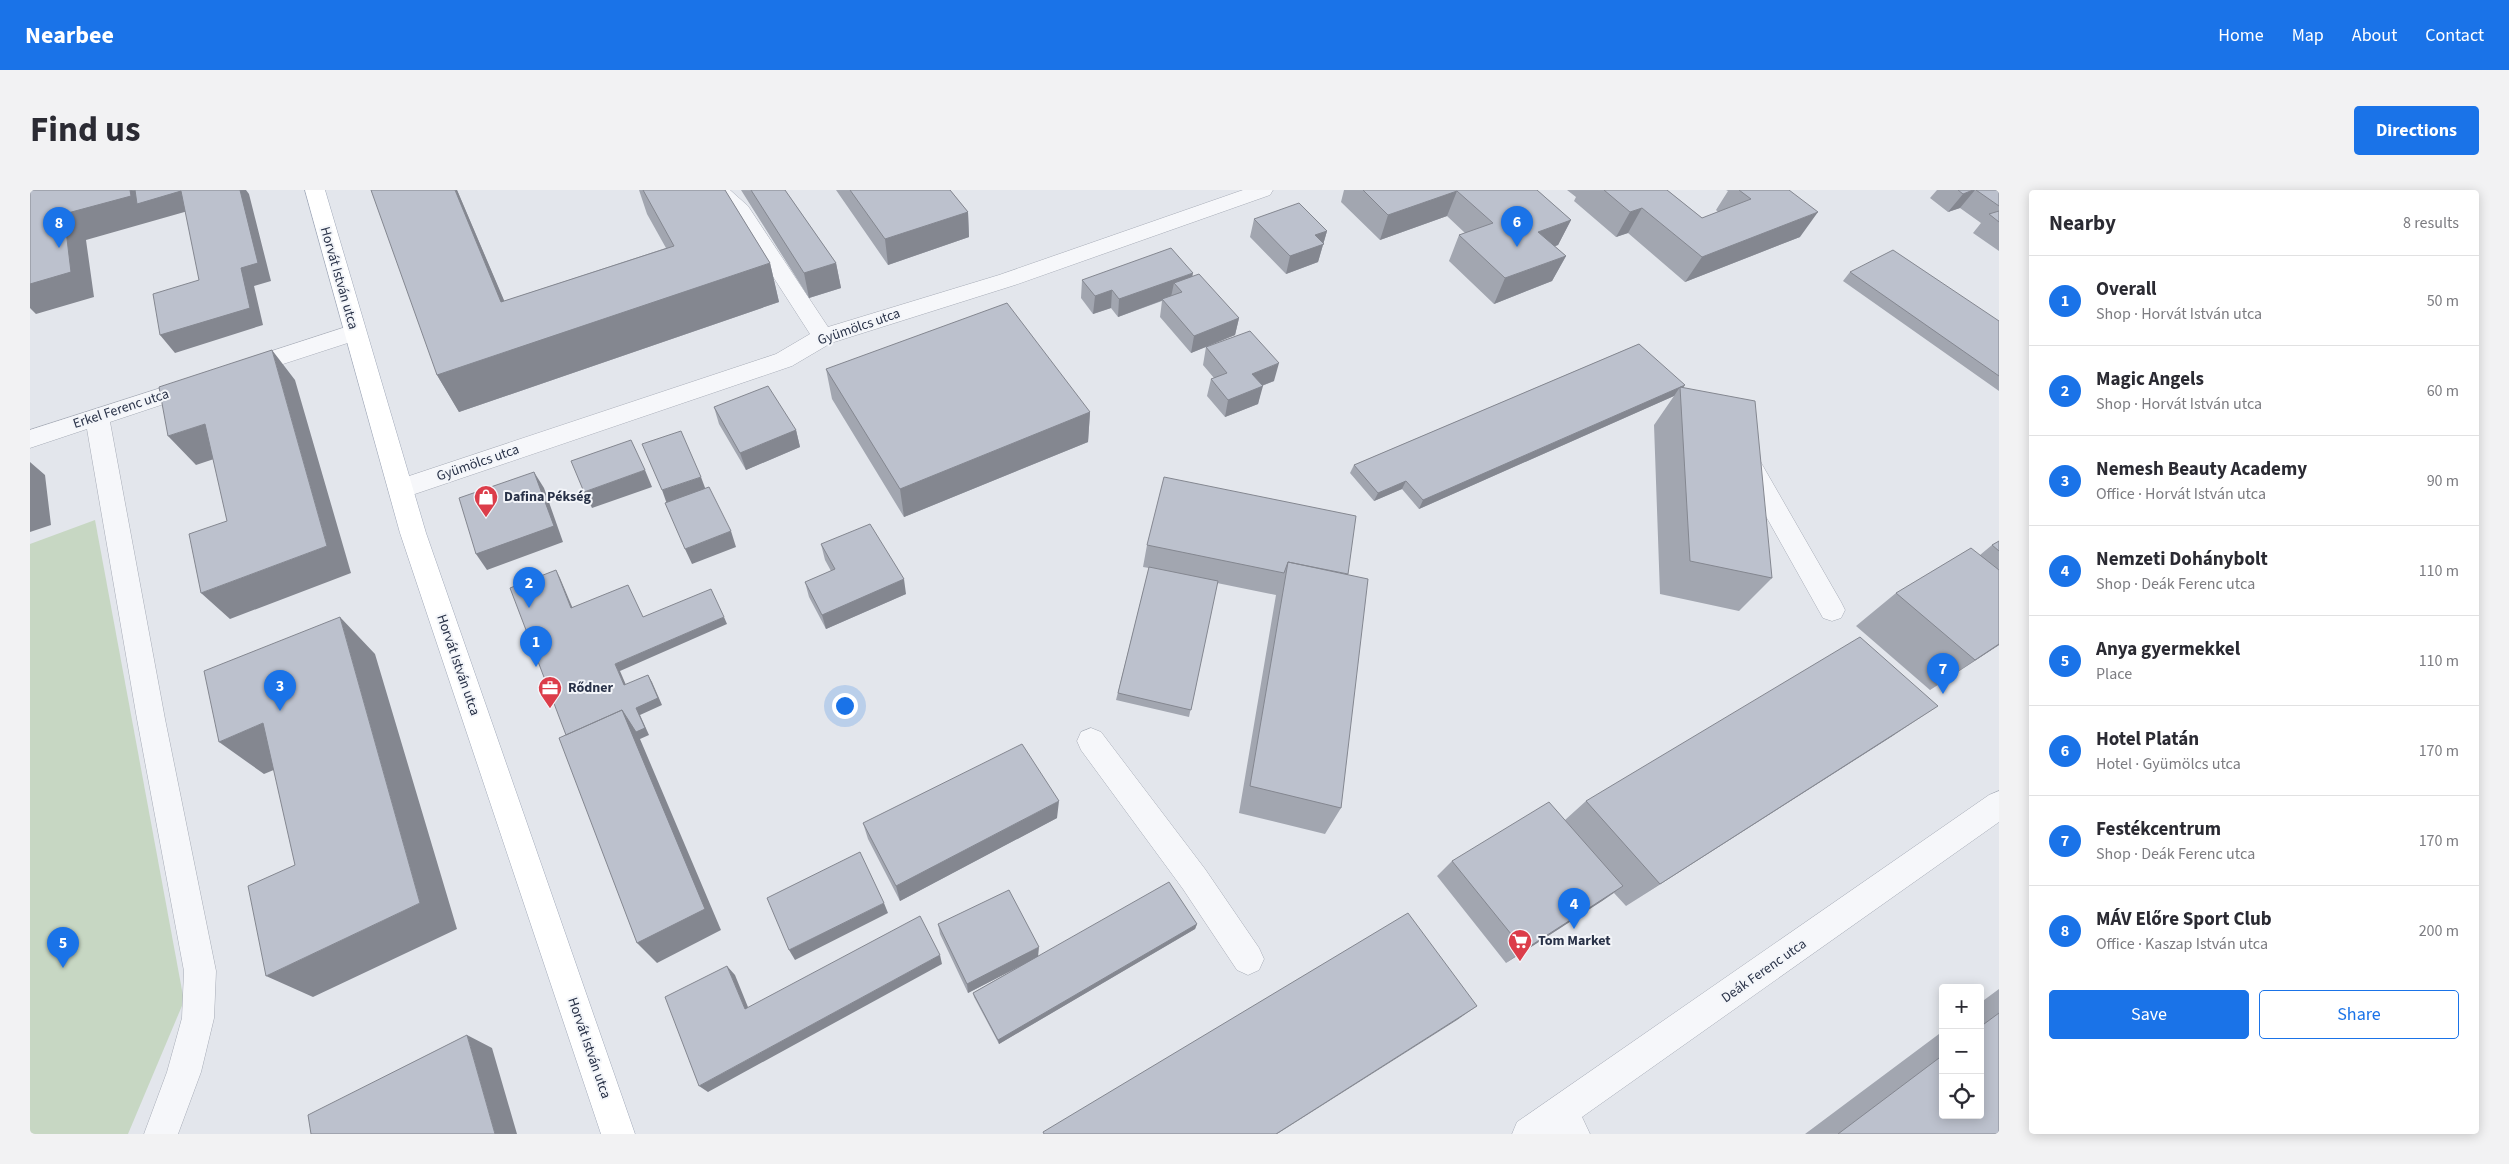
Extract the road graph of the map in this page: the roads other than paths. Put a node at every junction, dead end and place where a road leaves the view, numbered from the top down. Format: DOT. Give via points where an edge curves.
graph roads {
  1 [pos="315,190"];
  2 [pos="718,190"];
  3 [pos="1262,190"];
  4 [pos="355,332"];
  5 [pos="823,337"];
  6 [pos="97,417"];
  7 [pos="30,439"];
  8 [pos="1747,461"];
  9 [pos="400,489"];
  10 [pos="1832,610"];
  11 [pos="1091,741"];
  12 [pos="1999,805"];
  13 [pos="1248,959"];
  14 [pos="1566,1124"];
  15 [pos="161,1134"];
  16 [pos="618,1134"];
  17 [pos="1528,1134"];
  1 -- 4 [label="main road, Horvát István utca"];
  2 -- 5 [label="street" via="741,211"];
  3 -- 5 [label="street, Gyümölcs utca" via="1007,280"];
  4 -- 6 [label="street, Erkel Ferenc utca"];
  4 -- 9 [label="main road, Horvát István utca"];
  5 -- 9 [label="street, Gyümölcs utca" via="784,360"];
  6 -- 7 [label="street, Erkel Ferenc utca"];
  6 -- 15 [label="street" via="200,971 198,1018 184,1072"];
  8 -- 10 [label="street"];
  9 -- 16 [label="main road, Horvát István utca"];
  11 -- 13 [label="street" via="1194,879"];
  12 -- 14 [label="street, Deák Ferenc utca"];
  14 -- 17 [label="street, Deák Ferenc utca"];
}
